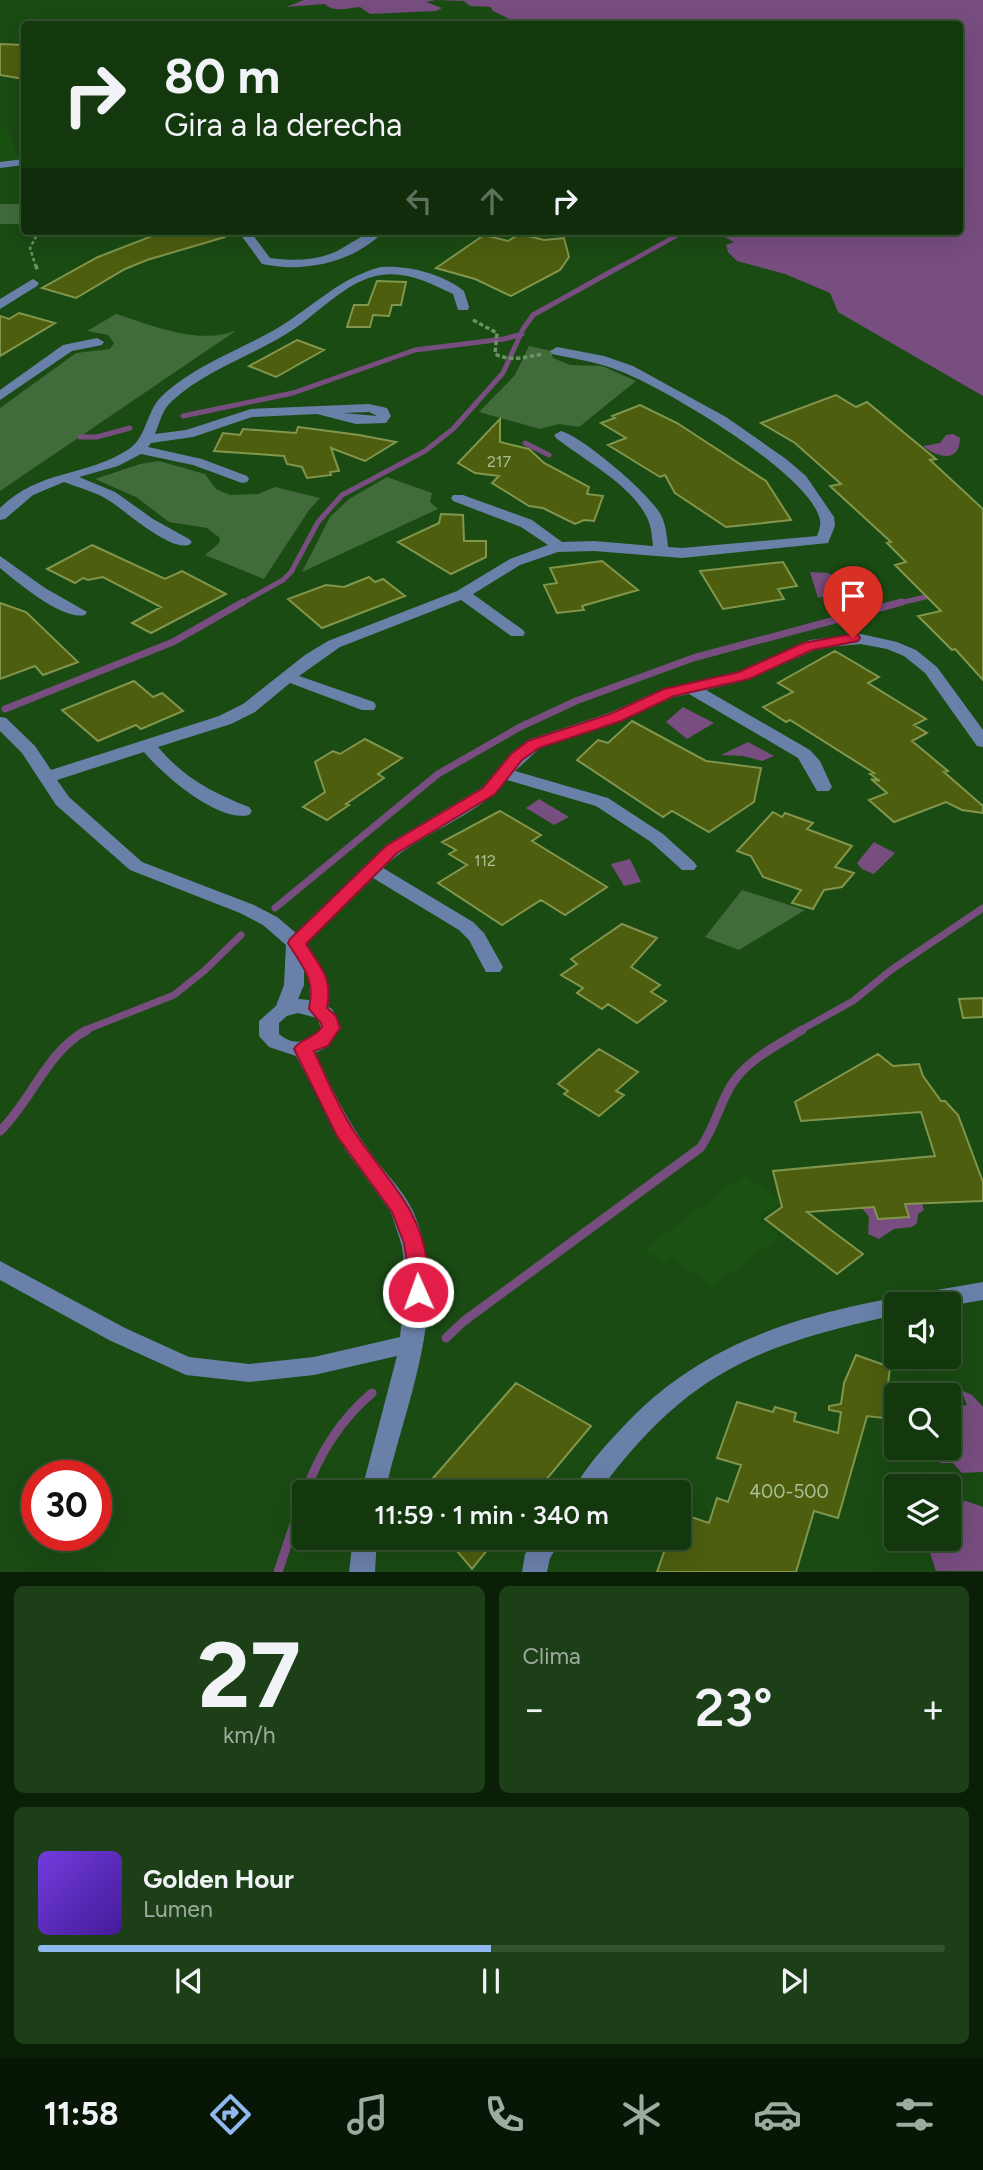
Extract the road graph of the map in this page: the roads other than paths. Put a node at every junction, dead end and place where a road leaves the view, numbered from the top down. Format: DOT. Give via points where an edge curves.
graph roads {
  1 [pos="21,162"];
  2 [pos="0,165"];
  3 [pos="247,235"];
  4 [pos="372,235"];
  5 [pos="33,283"];
  6 [pos="0,305"];
  7 [pos="463,307"];
  8 [pos="97,342"];
  9 [pos="557,351"];
  10 [pos="0,396"];
  11 [pos="318,410"];
  12 [pos="561,435"];
  13 [pos="143,444"];
  14 [pos="65,477"];
  15 [pos="242,479"];
  16 [pos="458,498"];
  17 [pos="0,516"];
  18 [pos="184,542"];
  19 [pos="558,547"];
  20 [pos="661,552"];
  21 [pos="0,561"];
  22 [pos="463,594"];
  23 [pos="79,612"];
  24 [pos="517,633"];
  25 [pos="288,677"];
  26 [pos="691,688"];
  27 [pos="368,706"];
  28 [pos="0,722"];
  29 [pos="983,742"];
  30 [pos="148,746"];
  31 [pos="503,773"];
  32 [pos="45,778"];
  33 [pos="824,787"];
  34 [pos="243,811"];
  35 [pos="688,866"];
  36 [pos="371,869"];
  37 [pos="296,943"];
  38 [pos="492,967"];
  39 [pos="284,1009"];
  40 [pos="318,1009"];
  41 [pos="303,1049"];
  42 [pos="0,1270"];
  43 [pos="983,1291"];
  44 [pos="961,1295"];
  45 [pos="884,1309"];
  46 [pos="409,1345"];
  47 [pos="376,1480"];
  48 [pos="594,1480"];
  49 [pos="364,1550"];
  50 [pos="540,1550"];
  51 [pos="533,1571"];
  52 [pos="362,1572"];
  1 -- 2 [label="street"];
  3 -- 4 [label="street" via="266,261 318,264"];
  5 -- 6 [label="street"];
  7 -- 13 [label="street" via="457,291 412,272 365,274 285,329 186,384 155,411"];
  8 -- 10 [label="street" via="68,348"];
  9 -- 20 [label="street" via="621,366 721,420 791,470 827,517 823,540"];
  11 -- 13 [label="street" via="251,413 188,435"];
  12 -- 20 [label="street" via="640,497 653,515"];
  13 -- 14 [label="street" via="112,462"];
  13 -- 15 [label="street"];
  14 -- 17 [label="street" via="31,489"];
  14 -- 18 [label="street" via="110,495"];
  16 -- 19 [label="street" via="536,528"];
  19 -- 20 [label="street"];
  19 -- 22 [label="street" via="521,559"];
  21 -- 23 [label="street" via="39,591"];
  22 -- 24 [label="street"];
  22 -- 25 [label="street" via="334,644"];
  25 -- 27 [label="street"];
  25 -- 30 [label="street" via="249,708 225,720"];
  26 -- 29 [label="street" via="744,676 816,643 853,638 878,641 923,661"];
  26 -- 31 [label="street" via="669,692 615,718 534,744"];
  26 -- 33 [label="street" via="804,754"];
  28 -- 32 [label="street" via="29,750"];
  30 -- 32 [label="street"];
  30 -- 34 [label="street" via="171,775 201,794"];
  31 -- 35 [label="street" via="602,802 657,838"];
  31 -- 36 [label="street" via="489,791 408,837"];
  32 -- 37 [label="street" via="62,801 136,866 247,909"];
  36 -- 37 [label="street"];
  36 -- 38 [label="street" via="466,926"];
  37 -- 39 [label="street" via="294,985"];
  37 -- 40 [label="street" via="319,979"];
  39 -- 40 [label="street"];
  39 -- 41 [label="street" via="269,1021 269,1036 282,1046"];
  40 -- 41 [label="street" via="330,1020 328,1035"];
  41 -- 46 [label="street" via="344,1131 401,1209 414,1243 417,1313"];
  42 -- 46 [label="street" via="186,1366 249,1373 314,1366"];
  43 -- 44 [label="street"];
  45 -- 48 [label="street" via="773,1340 700,1373 633,1430"];
  46 -- 47 [label="street"];
  49 -- 52 [label="street"];
  50 -- 51 [label="street"];
}
